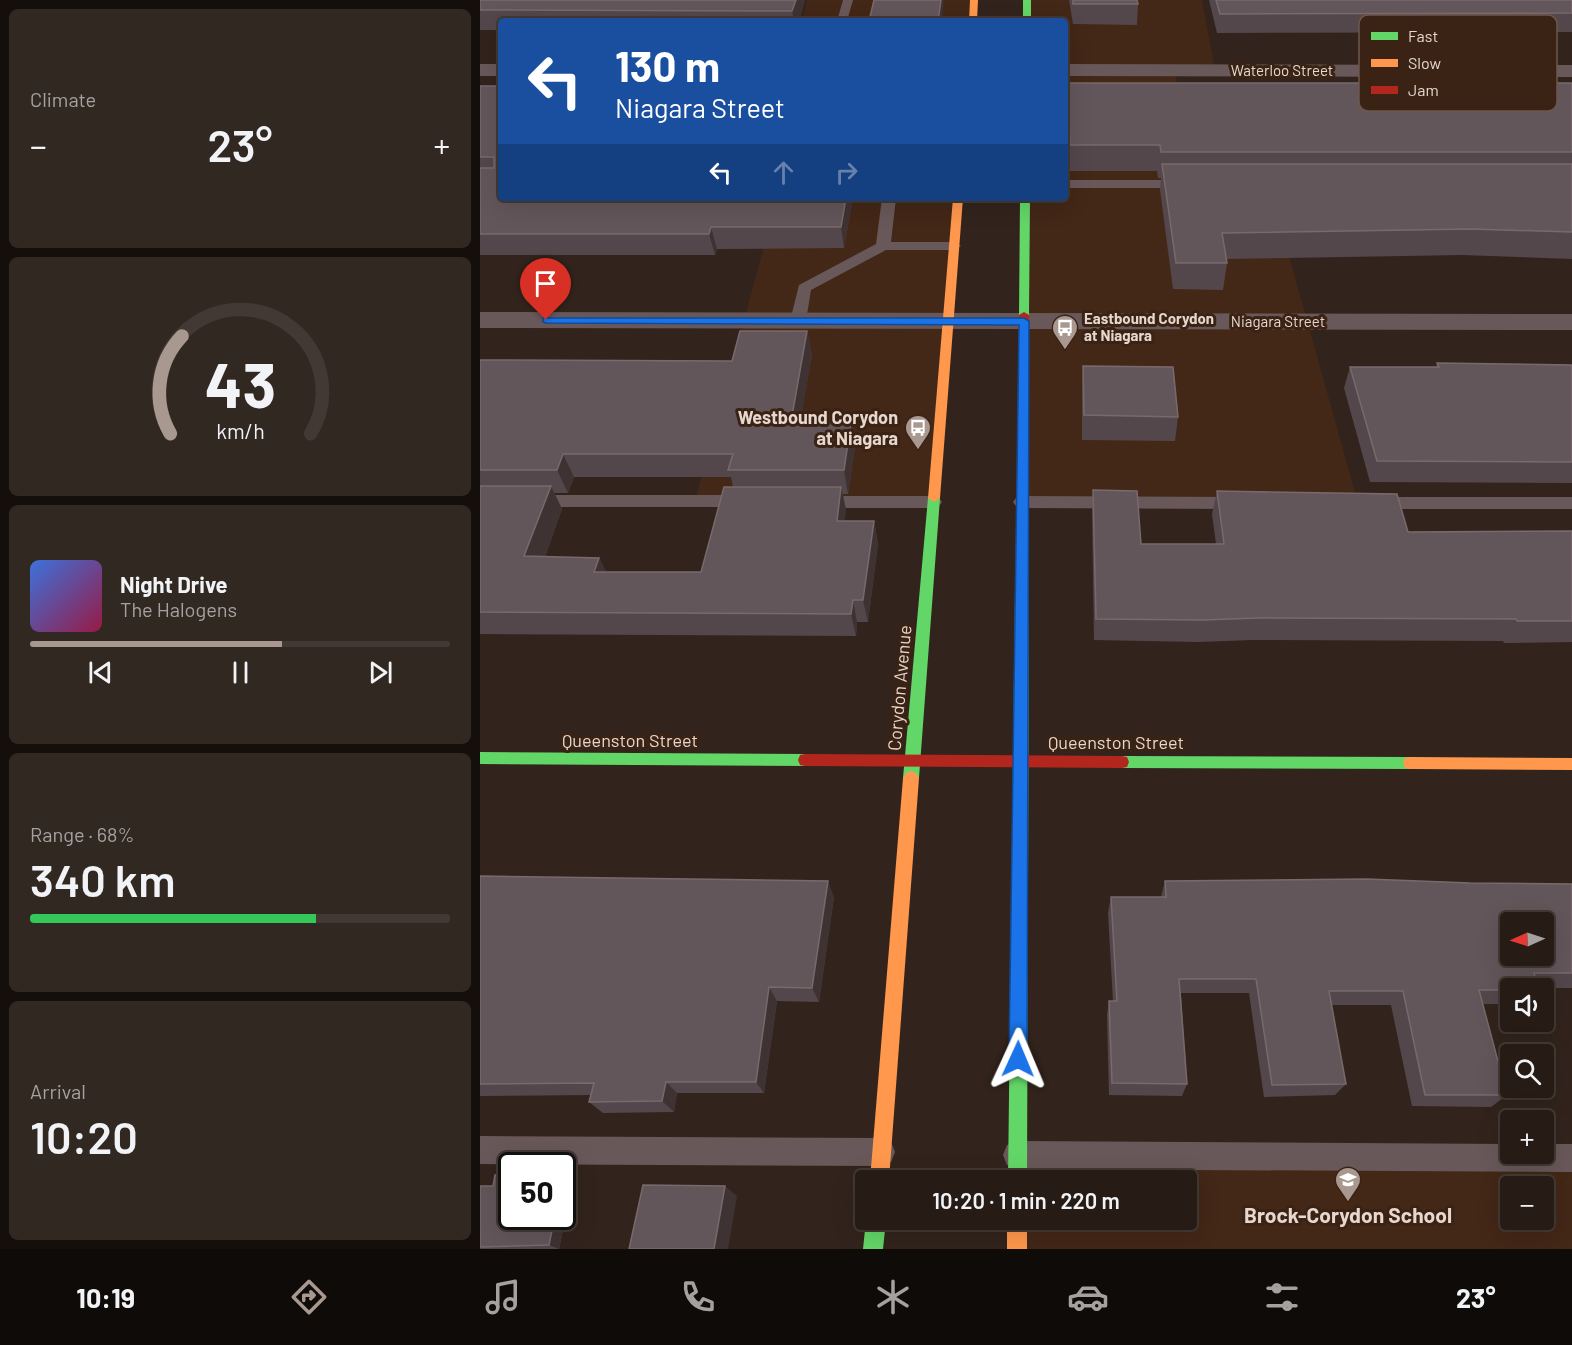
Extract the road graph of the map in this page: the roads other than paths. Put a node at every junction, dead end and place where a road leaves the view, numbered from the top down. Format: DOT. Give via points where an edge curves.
graph roads {
  1 [pos="848,0"];
  2 [pos="974,0"];
  3 [pos="1027,0"];
  4 [pos="843,18"];
  5 [pos="973,18"];
  6 [pos="1028,18"];
  7 [pos="480,70"];
  8 [pos="498,70"];
  9 [pos="1068,70"];
  10 [pos="1359,71"];
  11 [pos="1557,71"];
  12 [pos="1572,71"];
  13 [pos="1068,183"];
  14 [pos="1195,184"];
  15 [pos="889,201"];
  16 [pos="958,201"];
  17 [pos="1025,201"];
  18 [pos="883,246"];
  19 [pos="954,246"];
  20 [pos="480,320"];
  21 [pos="798,321"];
  22 [pos="1024,321"];
  23 [pos="948,322"];
  24 [pos="1572,322"];
  25 [pos="480,501"];
  26 [pos="763,501"];
  27 [pos="797,501"];
  28 [pos="933,502"];
  29 [pos="1023,502"];
  30 [pos="1262,503"];
  31 [pos="1358,503"];
  32 [pos="1572,503"];
  33 [pos="480,759"];
  34 [pos="912,759"];
  35 [pos="1021,761"];
  36 [pos="1572,764"];
  37 [pos="480,1150"];
  38 [pos="881,1152"];
  39 [pos="1572,1158"];
  40 [pos="1017,1168"];
  41 [pos="880,1170"];
  42 [pos="875,1230"];
  43 [pos="1017,1230"];
  44 [pos="873,1249"];
  45 [pos="1017,1249"];
  1 -- 4 [label="lane"];
  2 -- 5 [label="main road"];
  3 -- 6 [label="main road"];
  7 -- 8 [label="street"];
  9 -- 10 [label="street, Waterloo Street"];
  11 -- 12 [label="street, Waterloo Street"];
  13 -- 14 [label="lane"];
  15 -- 18 [label="lane"];
  16 -- 19 [label="main road, Corydon Avenue"];
  17 -- 22 [label="main road"];
  18 -- 19 [label="lane"];
  18 -- 21 [label="lane" via="804,288"];
  19 -- 23 [label="main road, Corydon Avenue"];
  20 -- 21 [label="street, Niagara Street"];
  21 -- 23 [label="street, Niagara Street"];
  22 -- 23 [label="street, Niagara Street"];
  22 -- 24 [label="street, Niagara Street"];
  22 -- 29 [label="main road"];
  23 -- 28 [label="main road, Corydon Avenue"];
  25 -- 26 [label="lane"];
  27 -- 28 [label="lane"];
  28 -- 34 [label="main road, Corydon Avenue"];
  29 -- 30 [label="lane"];
  29 -- 35 [label="main road"];
  31 -- 32 [label="lane"];
  33 -- 34 [label="main road, Queenston Street"];
  34 -- 35 [label="main road, Queenston Street"];
  34 -- 38 [label="main road, Corydon Avenue"];
  35 -- 36 [label="main road, Queenston Street"];
  35 -- 40 [label="main road"];
  37 -- 38 [label="lane"];
  38 -- 41 [label="main road, Corydon Avenue"];
  39 -- 40 [label="lane"];
  42 -- 44 [label="main road"];
  43 -- 45 [label="main road"];
}
